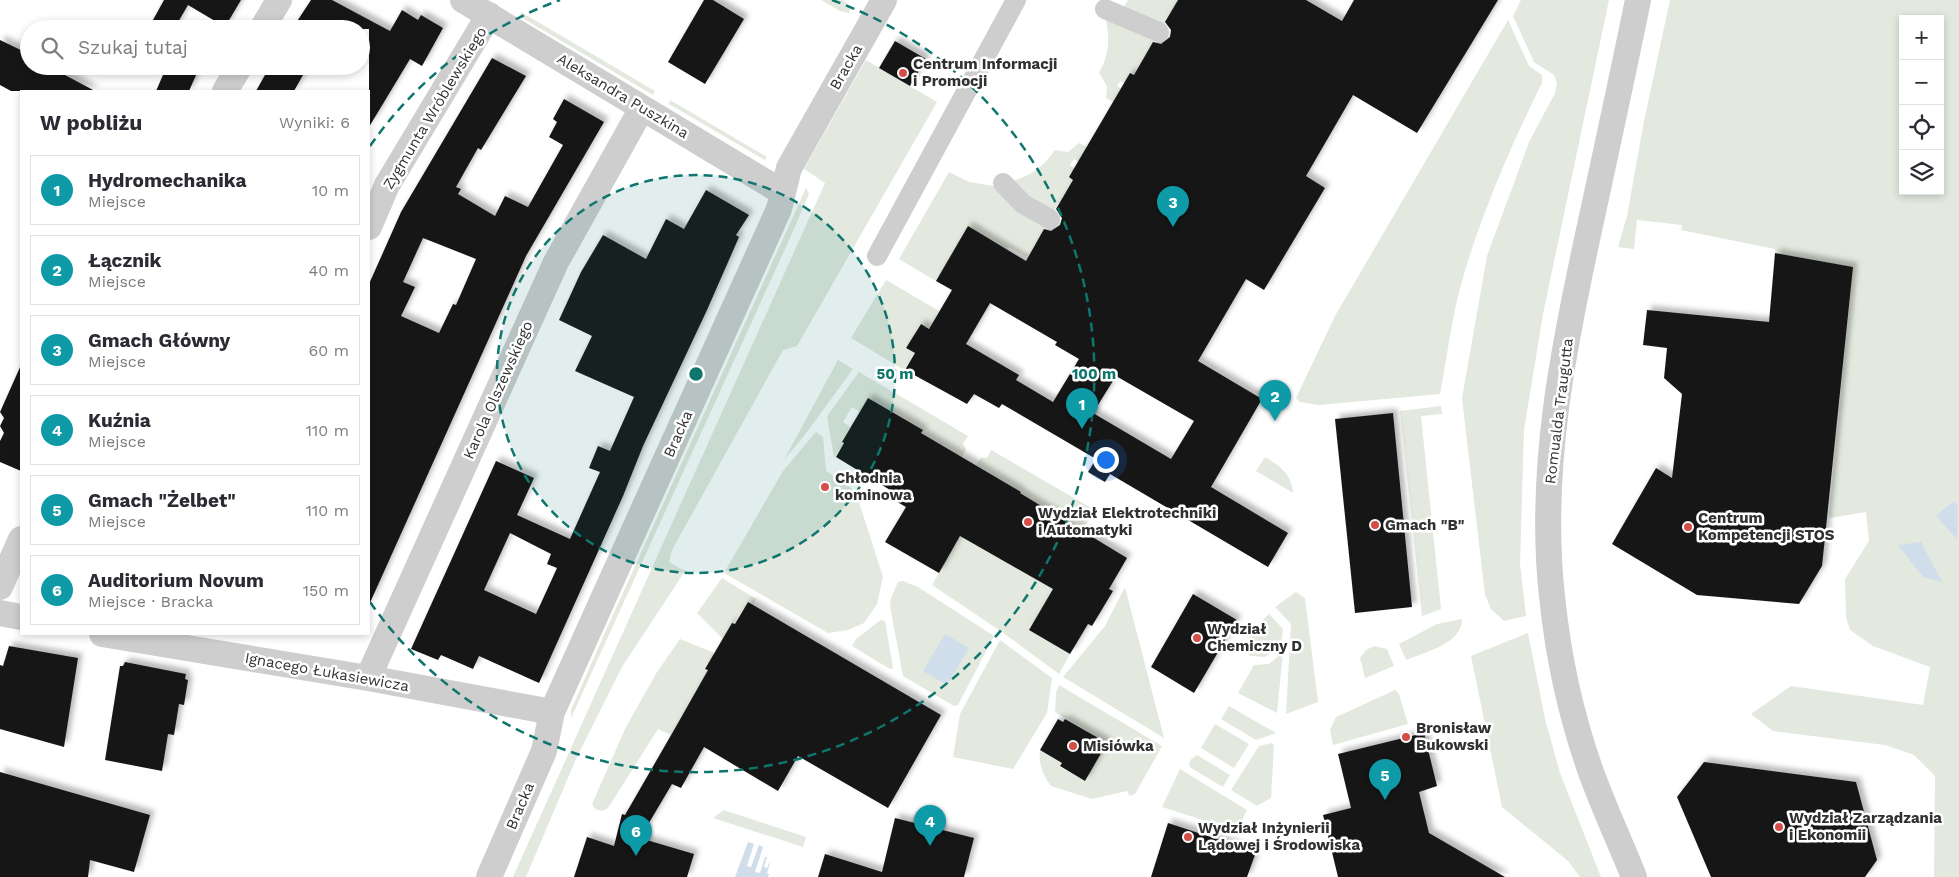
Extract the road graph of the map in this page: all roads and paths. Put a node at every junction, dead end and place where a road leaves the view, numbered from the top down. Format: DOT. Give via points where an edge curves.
graph roads {
  1 [pos="279,0"];
  2 [pos="463,0"];
  3 [pos="1016,0"];
  4 [pos="1638,0"];
  5 [pos="888,2"];
  6 [pos="1105,10"];
  7 [pos="490,15"];
  8 [pos="267,20"];
  9 [pos="1159,32"];
  10 [pos="235,75"];
  11 [pos="226,90"];
  12 [pos="642,108"];
  13 [pos="1003,183"];
  14 [pos="782,192"];
  15 [pos="1050,219"];
  16 [pos="370,226"];
  17 [pos="877,256"];
  18 [pos="20,541"];
  19 [pos="0,587"];
  20 [pos="0,613"];
  21 [pos="20,617"];
  22 [pos="114,635"];
  23 [pos="186,641"];
  24 [pos="368,678"];
  25 [pos="552,712"];
  26 [pos="489,877"];
  27 [pos="1634,877"];
  1 -- 8 [label="street"];
  2 -- 7 [label="street, Aleksandra Puszkina"];
  3 -- 17 [label="street"];
  4 -- 27 [label="street, Romualda Traugutta" via="1568,330 1551,447 1548,538 1555,620 1577,727 1592,776"];
  5 -- 14 [label="street, Bracka" via="789,168"];
  6 -- 9 [label="street"];
  7 -- 12 [label="street, Aleksandra Puszkina"];
  7 -- 16 [label="street, Zygmunta Wróblewskiego" via="388,185"];
  10 -- 11 [label="street"];
  12 -- 14 [label="street, Aleksandra Puszkina"];
  12 -- 24 [label="street, Karola Olszewskiego" via="556,262"];
  13 -- 15 [label="street" via="1023,204"];
  14 -- 25 [label="street, Bracka" via="775,218"];
  18 -- 19 [label="street"];
  20 -- 21 [label="street"];
  22 -- 23 [label="street, Ignacego Łukasiewicza"];
  23 -- 24 [label="street, Ignacego Łukasiewicza"];
  24 -- 25 [label="street, Ignacego Łukasiewicza"];
  25 -- 26 [label="street, Bracka" via="544,751"];
}
